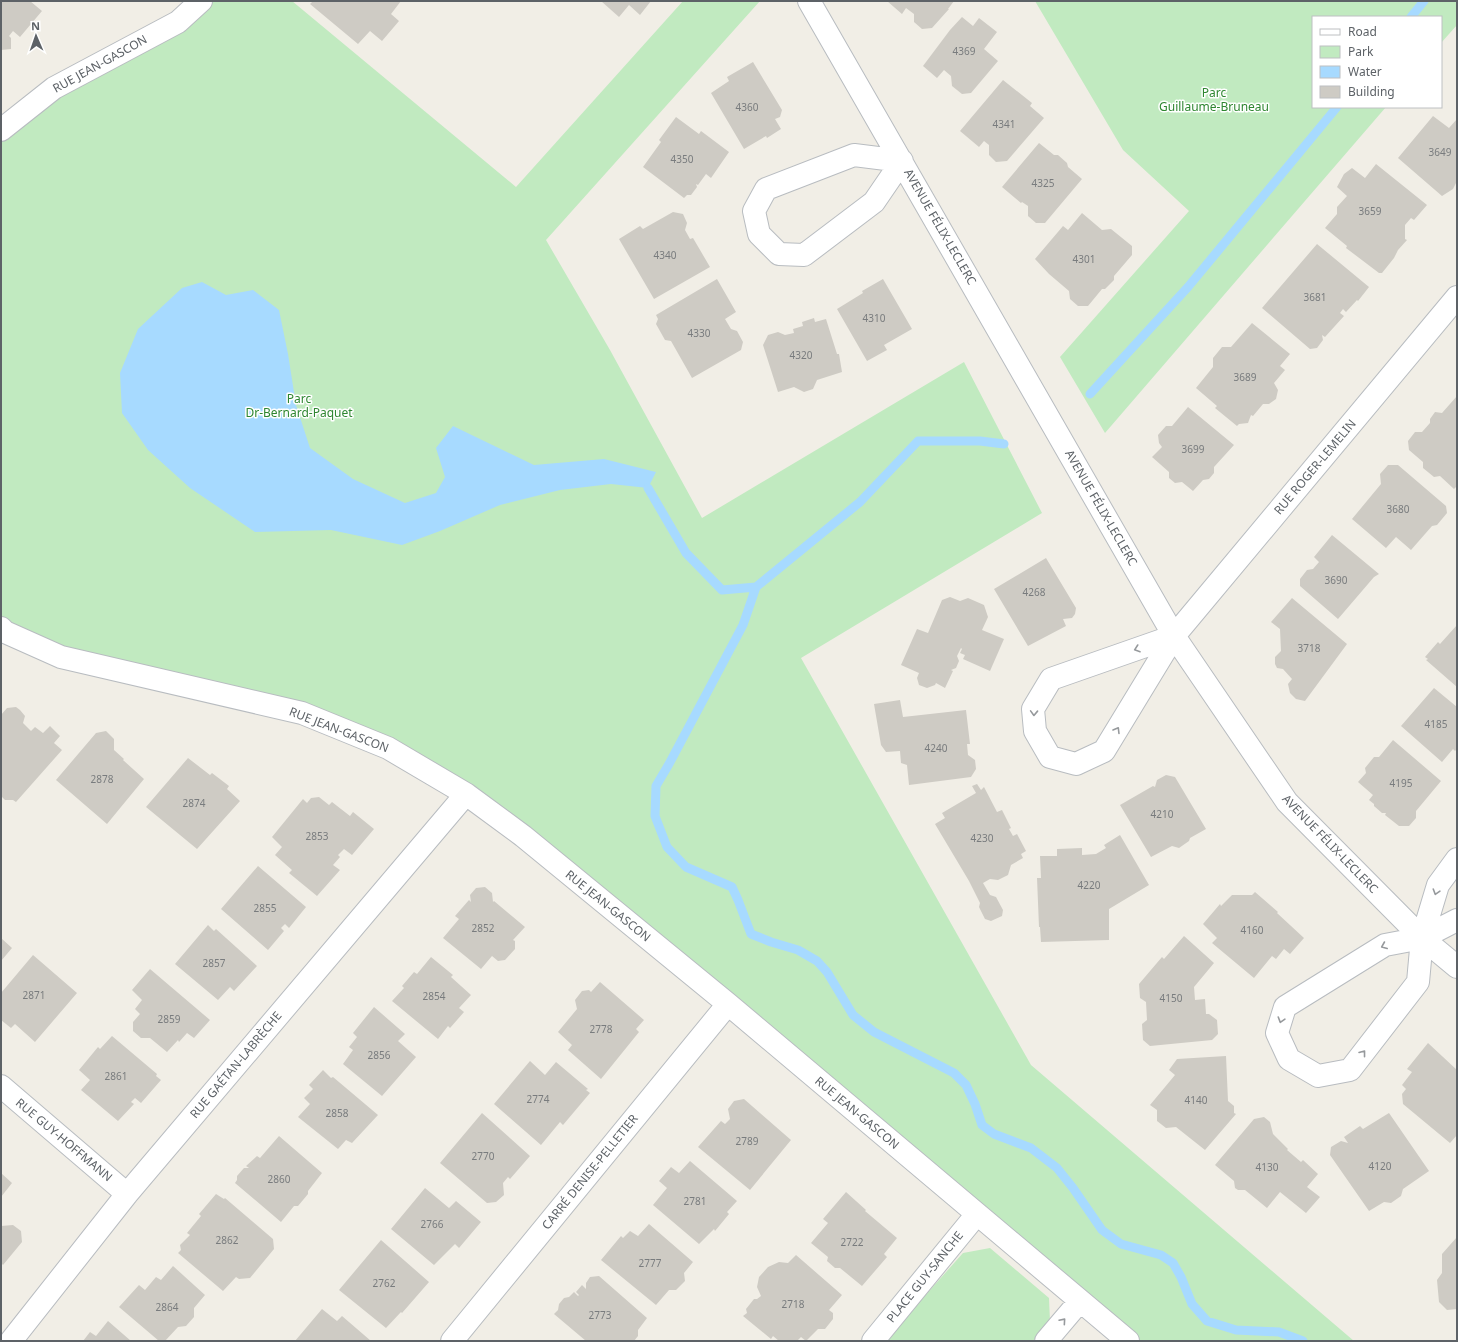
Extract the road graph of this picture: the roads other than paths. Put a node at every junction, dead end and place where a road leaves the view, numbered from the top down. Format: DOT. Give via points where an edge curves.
graph roads {
  1 [pos="201,1"];
  2 [pos="810,1"];
  3 [pos="1,130"];
  4 [pos="902,161"];
  5 [pos="1457,298"];
  6 [pos="1,628"];
  7 [pos="1174,636"];
  8 [pos="466,794"];
  9 [pos="1457,859"];
  10 [pos="1457,920"];
  11 [pos="1422,938"];
  12 [pos="1457,967"];
  13 [pos="728,1004"];
  14 [pos="1,1086"];
  15 [pos="127,1194"];
  16 [pos="977,1214"];
  17 [pos="1080,1301"];
  18 [pos="10,1341"];
  19 [pos="452,1341"];
  20 [pos="873,1341"];
  21 [pos="1046,1341"];
  22 [pos="1128,1341"];
  1 -- 3 [label="street, RUE JEAN-GASCON" via="178,22 54,88"];
  2 -- 4 [label="street, AVENUE FÉLIX-LECLERC"];
  4 -- 4 [label="street" via="854,155 766,190 754,211 759,234 780,254 804,254 874,202"];
  4 -- 7 [label="street, AVENUE FÉLIX-LECLERC"];
  5 -- 7 [label="street, RUE ROGER-LEMELIN"];
  6 -- 8 [label="street, RUE JEAN-GASCON" via="61,657 302,713 388,748"];
  7 -- 7 [label="street, RUE ROGER-LEMELIN, one-way" via="1051,679 1033,709 1035,731 1050,756 1076,764 1104,751"];
  7 -- 11 [label="street, AVENUE FÉLIX-LECLERC" via="1287,802"];
  8 -- 13 [label="street, RUE JEAN-GASCON" via="523,836"];
  8 -- 15 [label="street, RUE GAÉTAN-LABRÈCHE"];
  9 -- 11 [label="street, one-way" via="1438,885"];
  10 -- 11 [label="street"];
  11 -- 11 [label="street, one-way" via="1385,944 1285,1007 1277,1033 1289,1059 1318,1076 1350,1070 1418,982"];
  11 -- 12 [label="street, AVENUE FÉLIX-LECLERC"];
  13 -- 16 [label="street, RUE JEAN-GASCON"];
  13 -- 19 [label="street, CARRÉ DENISE-PELLETIER"];
  14 -- 15 [label="street, RUE GUY-HOFFMANN"];
  15 -- 18 [label="street, RUE GAÉTAN-LABRÈCHE"];
  16 -- 17 [label="street, RUE JEAN-GASCON"];
  16 -- 20 [label="street, PLACE GUY-SANCHE"];
  21 -- 17 [label="street, one-way"];
  17 -- 22 [label="street, RUE JEAN-GASCON"];
}
